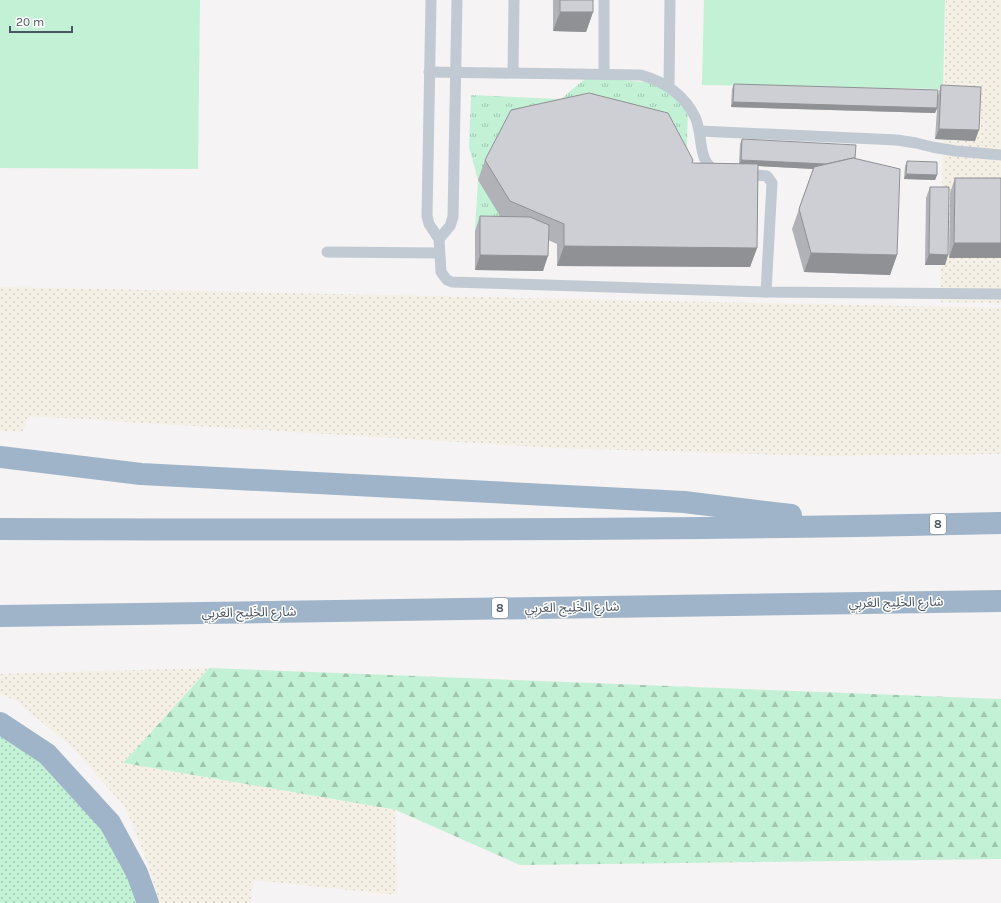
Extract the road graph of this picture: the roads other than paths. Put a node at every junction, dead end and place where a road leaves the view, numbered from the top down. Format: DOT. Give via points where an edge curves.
graph roads {
  1 [pos="430,0"];
  2 [pos="457,0"];
  3 [pos="514,0"];
  4 [pos="604,0"];
  5 [pos="670,0"];
  6 [pos="429,72"];
  7 [pos="457,72"];
  8 [pos="513,73"];
  9 [pos="604,74"];
  10 [pos="669,86"];
  11 [pos="700,131"];
  12 [pos="1001,155"];
  13 [pos="439,239"];
  14 [pos="327,252"];
  15 [pos="440,253"];
  16 [pos="766,292"];
  17 [pos="1001,294"];
  18 [pos="0,457"];
  19 [pos="1001,523"];
  20 [pos="875,526"];
  21 [pos="0,529"];
  22 [pos="1001,601"];
  23 [pos="0,616"];
  24 [pos="0,723"];
  25 [pos="148,903"];
  1 -- 6 [label="lane"];
  2 -- 7 [label="lane"];
  3 -- 8 [label="lane"];
  4 -- 9 [label="lane"];
  5 -- 10 [label="lane"];
  6 -- 7 [label="lane"];
  6 -- 13 [label="lane" via="427,216"];
  7 -- 8 [label="lane"];
  7 -- 13 [label="lane" via="453,217 450,226"];
  8 -- 9 [label="lane"];
  9 -- 10 [label="lane" via="641,75"];
  10 -- 11 [label="lane" via="689,106"];
  11 -- 12 [label="lane" via="897,140 956,151"];
  11 -- 16 [label="lane" via="702,152 709,166 722,172 767,176 772,183"];
  13 -- 15 [label="lane"];
  14 -- 15 [label="lane"];
  15 -- 16 [label="lane" via="441,272 452,282"];
  16 -- 17 [label="lane"];
  18 -- 20 [label="highway" via="141,474 684,502"];
  19 -- 20 [label="highway, 8"];
  20 -- 21 [label="highway, 8" via="345,530"];
  22 -- 23 [label="highway, شارع الخَلِيج العَربِي / 8"];
  24 -- 25 [label="highway" via="47,754 110,823 137,873"];
}
